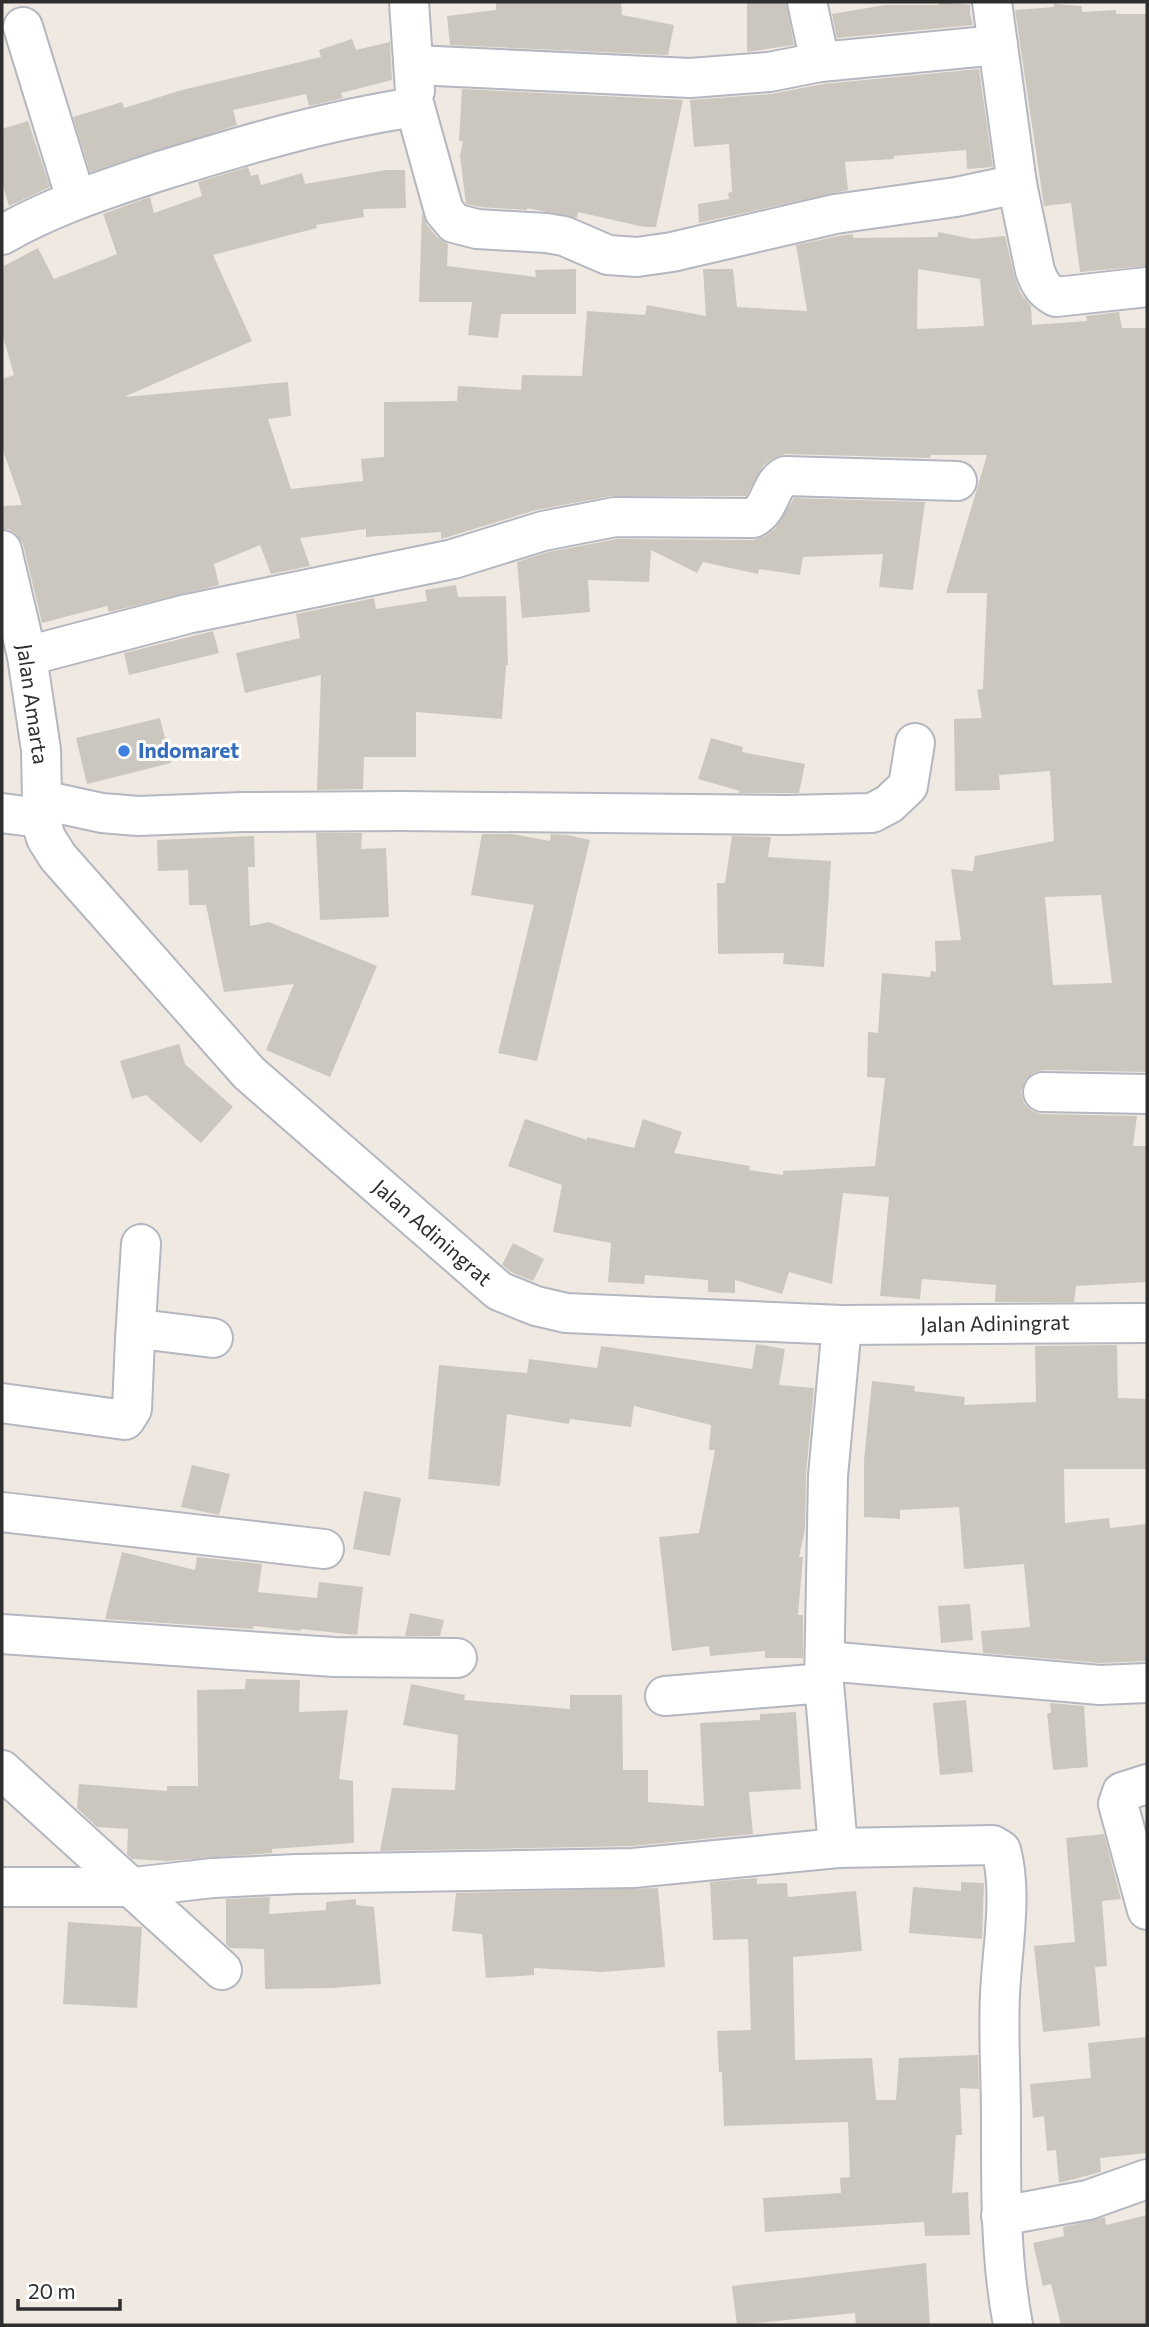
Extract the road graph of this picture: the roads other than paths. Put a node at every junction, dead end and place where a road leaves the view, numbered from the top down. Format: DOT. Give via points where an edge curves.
graph roads {
  1 [pos="409,2"];
  2 [pos="807,2"];
  3 [pos="992,2"];
  4 [pos="23,27"];
  5 [pos="998,45"];
  6 [pos="820,62"];
  7 [pos="415,65"];
  8 [pos="415,107"];
  9 [pos="1017,184"];
  10 [pos="76,199"];
  11 [pos="2,235"];
  12 [pos="1147,287"];
  13 [pos="957,481"];
  14 [pos="2,550"];
  15 [pos="27,656"];
  16 [pos="915,743"];
  17 [pos="41,809"];
  18 [pos="2,813"];
  19 [pos="1043,1092"];
  20 [pos="1147,1094"];
  21 [pos="141,1244"];
  22 [pos="1147,1323"];
  23 [pos="842,1325"];
  24 [pos="213,1338"];
  25 [pos="135,1339"];
  26 [pos="2,1403"];
  27 [pos="2,1513"];
  28 [pos="324,1549"];
  29 [pos="2,1634"];
  30 [pos="457,1658"];
  31 [pos="825,1672"];
  32 [pos="1147,1683"];
  33 [pos="665,1696"];
  34 [pos="2,1770"];
  35 [pos="1147,1784"];
  36 [pos="838,1848"];
  37 [pos="2,1887"];
  38 [pos="134,1887"];
  39 [pos="1147,1910"];
  40 [pos="222,1970"];
  41 [pos="1147,2179"];
  42 [pos="1001,2216"];
  43 [pos="1013,2325"];
  1 -- 7 [label="street"];
  2 -- 6 [label="street"];
  3 -- 5 [label="street"];
  4 -- 10 [label="street"];
  5 -- 6 [label="street"];
  5 -- 9 [label="street"];
  6 -- 7 [label="street" via="769,72 690,78"];
  7 -- 8 [label="street"];
  8 -- 9 [label="street" via="441,202 454,223 564,236 608,254 637,257 671,252 835,214"];
  8 -- 10 [label="street" via="284,134"];
  9 -- 12 [label="street" via="1034,271 1046,292 1056,297"];
  10 -- 11 [label="street"];
  13 -- 15 [label="street" via="785,476 765,510 753,518 615,517 543,531 453,559 187,614"];
  14 -- 15 [label="street, Jalan Amarta"];
  15 -- 17 [label="street, Jalan Amarta" via="41,750"];
  16 -- 17 [label="street" via="908,786 872,813 388,811 138,816"];
  17 -- 18 [label="street"];
  17 -- 23 [label="street, Jalan Adiningrat" via="46,838 58,857 249,1073 499,1291 566,1313"];
  19 -- 20 [label="street"];
  21 -- 25 [label="street"];
  22 -- 23 [label="street, Jalan Adiningrat"];
  23 -- 31 [label="street" via="828,1476"];
  24 -- 25 [label="street" via="148,1330"];
  25 -- 26 [label="street" via="132,1409 125,1420"];
  27 -- 28 [label="street"];
  29 -- 30 [label="street" via="334,1657"];
  31 -- 32 [label="street" via="1100,1685"];
  31 -- 33 [label="street"];
  31 -- 36 [label="street"];
  34 -- 38 [label="street"];
  35 -- 39 [label="street" via="1122,1792 1118,1804"];
  36 -- 38 [label="street" via="633,1868 297,1874"];
  36 -- 42 [label="street" via="993,1845 1001,1850 1005,1896 1000,1996"];
  37 -- 38 [label="street"];
  38 -- 40 [label="street"];
  41 -- 42 [label="street" via="1088,2200"];
  42 -- 43 [label="street"];
}
